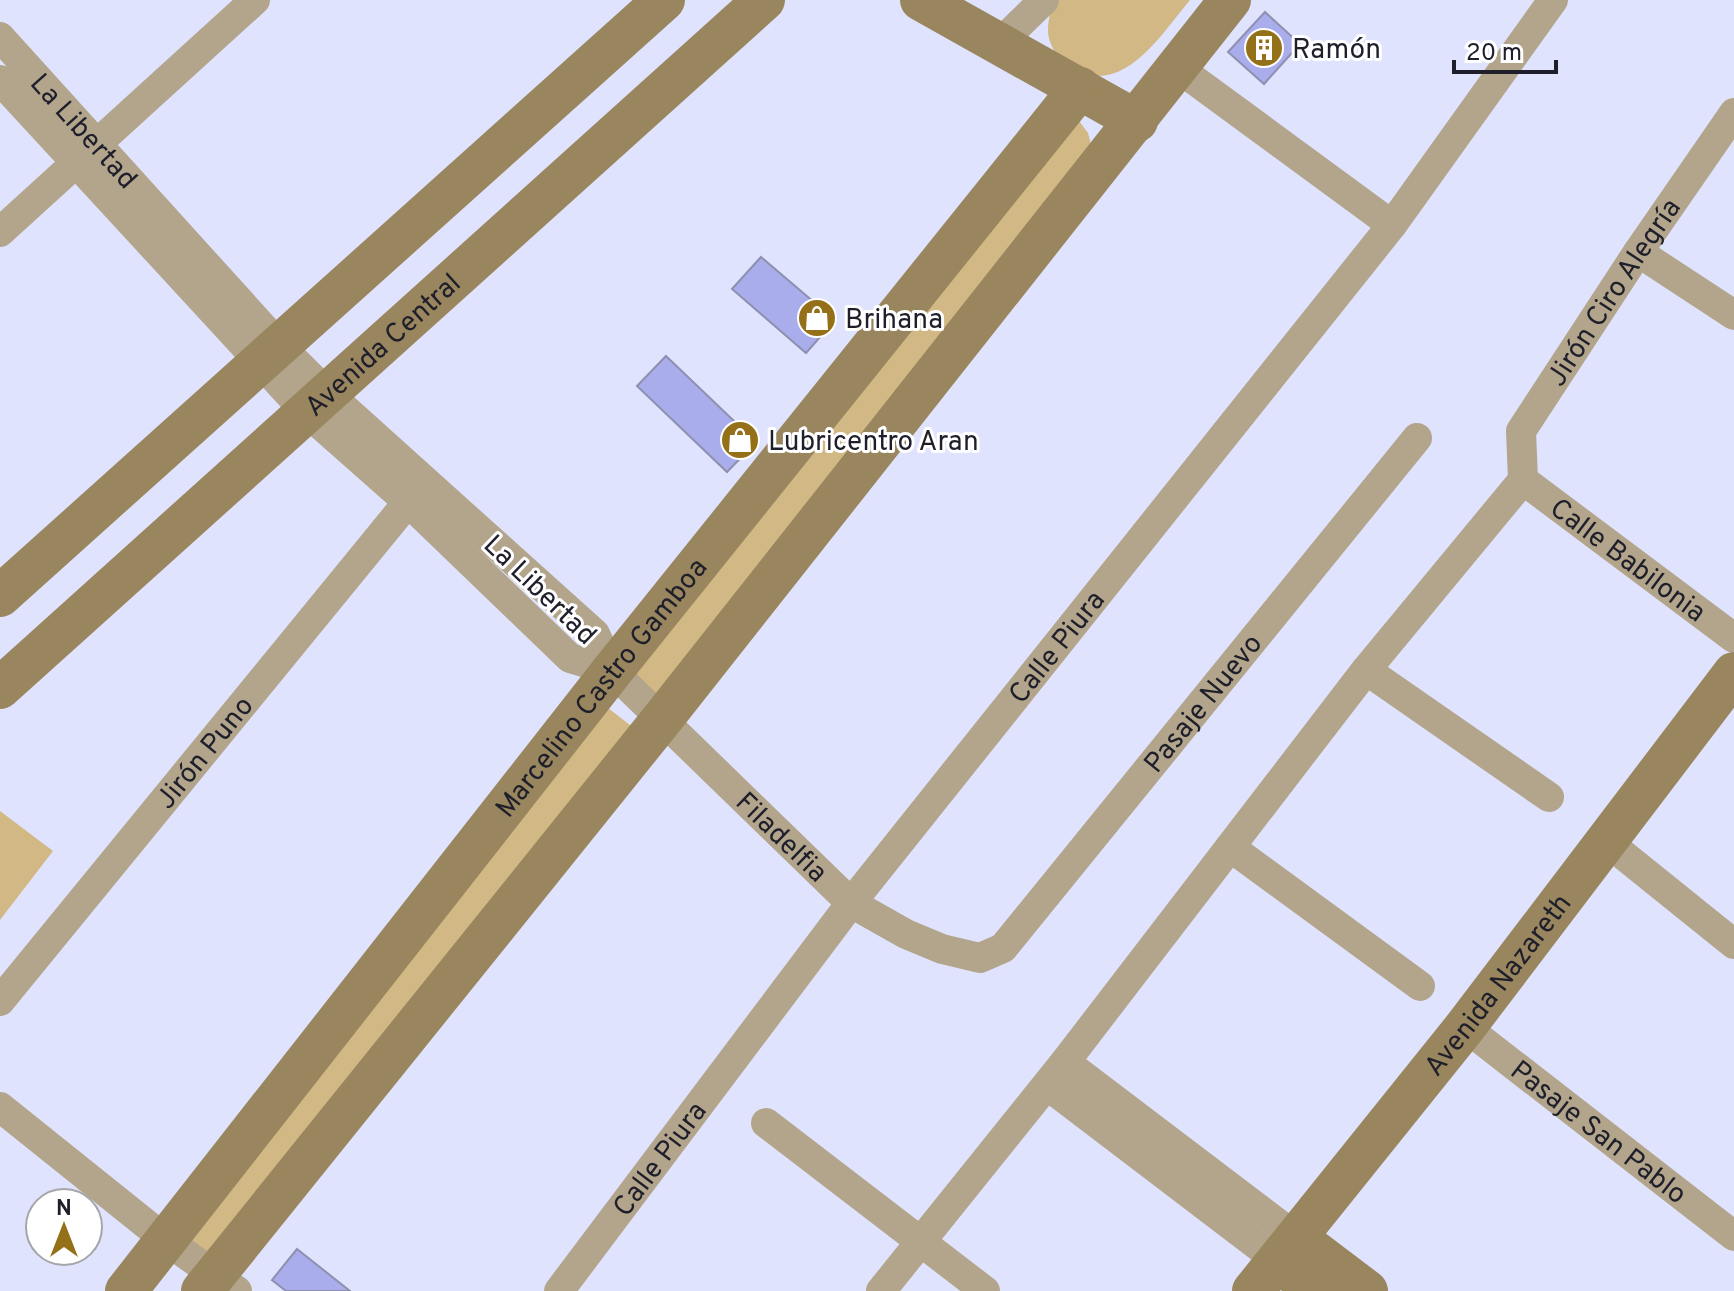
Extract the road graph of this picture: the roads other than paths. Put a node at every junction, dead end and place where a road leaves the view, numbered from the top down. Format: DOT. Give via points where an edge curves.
graph roads {
  1 [pos="255,0"];
  2 [pos="664,0"];
  3 [pos="764,0"];
  4 [pos="921,0"];
  5 [pos="1044,0"];
  6 [pos="1230,0"];
  7 [pos="1553,0"];
  8 [pos="0,37"];
  9 [pos="1000,43"];
  10 [pos="1178,68"];
  11 [pos="0,80"];
  12 [pos="1080,88"];
  13 [pos="1734,113"];
  14 [pos="1137,121"];
  15 [pos="87,154"];
  16 [pos="1392,225"];
  17 [pos="0,232"];
  18 [pos="1638,252"];
  19 [pos="1734,315"];
  20 [pos="268,354"];
  21 [pos="316,402"];
  22 [pos="1417,438"];
  23 [pos="1523,480"];
  24 [pos="408,502"];
  25 [pos="0,596"];
  26 [pos="1734,638"];
  27 [pos="1366,670"];
  28 [pos="612,671"];
  29 [pos="1734,673"];
  30 [pos="0,688"];
  31 [pos="663,718"];
  32 [pos="1549,797"];
  33 [pos="1606,841"];
  34 [pos="1230,847"];
  35 [pos="851,903"];
  36 [pos="1734,944"];
  37 [pos="980,958"];
  38 [pos="1420,986"];
  39 [pos="0,1001"];
  40 [pos="1465,1027"];
  41 [pos="1056,1073"];
  42 [pos="0,1107"];
  43 [pos="766,1123"];
  44 [pos="1734,1236"];
  45 [pos="166,1240"];
  46 [pos="921,1241"];
  47 [pos="1276,1263"];
  48 [pos="218,1285"];
  49 [pos="126,1291"];
  50 [pos="559,1291"];
  51 [pos="881,1291"];
  52 [pos="985,1291"];
  53 [pos="1316,1291"];
  54 [pos="1367,1291"];
  1 -- 15 [label="street"];
  2 -- 20 [label="main road"];
  3 -- 21 [label="main road, Avenida Central"];
  4 -- 9 [label="main road"];
  5 -- 9 [label="street"];
  6 -- 10 [label="main road"];
  7 -- 16 [label="street, Calle Piura"];
  8 -- 15 [label="street, La Libertad"];
  9 -- 12 [label="main road"];
  10 -- 14 [label="main road"];
  10 -- 16 [label="street"];
  11 -- 15 [label="street, La Libertad"];
  12 -- 14 [label="main road"];
  12 -- 28 [label="main road, Marcelino Castro Gamboa"];
  13 -- 18 [label="street, Jirón Ciro Alegría"];
  14 -- 31 [label="main road"];
  15 -- 17 [label="street"];
  15 -- 20 [label="street, La Libertad"];
  16 -- 35 [label="street, Calle Piura"];
  18 -- 19 [label="street"];
  18 -- 23 [label="street, Jirón Ciro Alegría" via="1521,431"];
  20 -- 21 [label="street, La Libertad"];
  20 -- 25 [label="main road"];
  21 -- 24 [label="street, La Libertad"];
  21 -- 28 [label="street, La Libertad" via="595,634"];
  21 -- 30 [label="main road, Avenida Central"];
  22 -- 37 [label="street, Pasaje Nuevo" via="1003,948"];
  23 -- 26 [label="street, Calle Babilonia"];
  23 -- 27 [label="street"];
  24 -- 28 [label="street, La Libertad" via="570,658"];
  24 -- 39 [label="street, Jirón Puno"];
  27 -- 32 [label="street"];
  27 -- 34 [label="street"];
  28 -- 31 [label="street, Filadelfia"];
  28 -- 45 [label="main road, Marcelino Castro Gamboa"];
  29 -- 33 [label="main road, Avenida Nazareth"];
  31 -- 35 [label="street, Filadelfia"];
  31 -- 48 [label="main road"];
  33 -- 36 [label="street"];
  33 -- 40 [label="main road, Avenida Nazareth"];
  34 -- 38 [label="street"];
  34 -- 41 [label="street"];
  35 -- 37 [label="street, Filadelfia" via="930,944"];
  35 -- 50 [label="street, Calle Piura"];
  40 -- 44 [label="street, Pasaje San Pablo"];
  40 -- 47 [label="main road, Avenida Nazareth"];
  41 -- 46 [label="street"];
  41 -- 47 [label="street"];
  42 -- 45 [label="street"];
  43 -- 46 [label="street"];
  45 -- 48 [label="street"];
  45 -- 49 [label="main road, Marcelino Castro Gamboa"];
  46 -- 51 [label="street"];
  46 -- 52 [label="street"];
  47 -- 53 [label="main road"];
  47 -- 54 [label="main road"];
}
